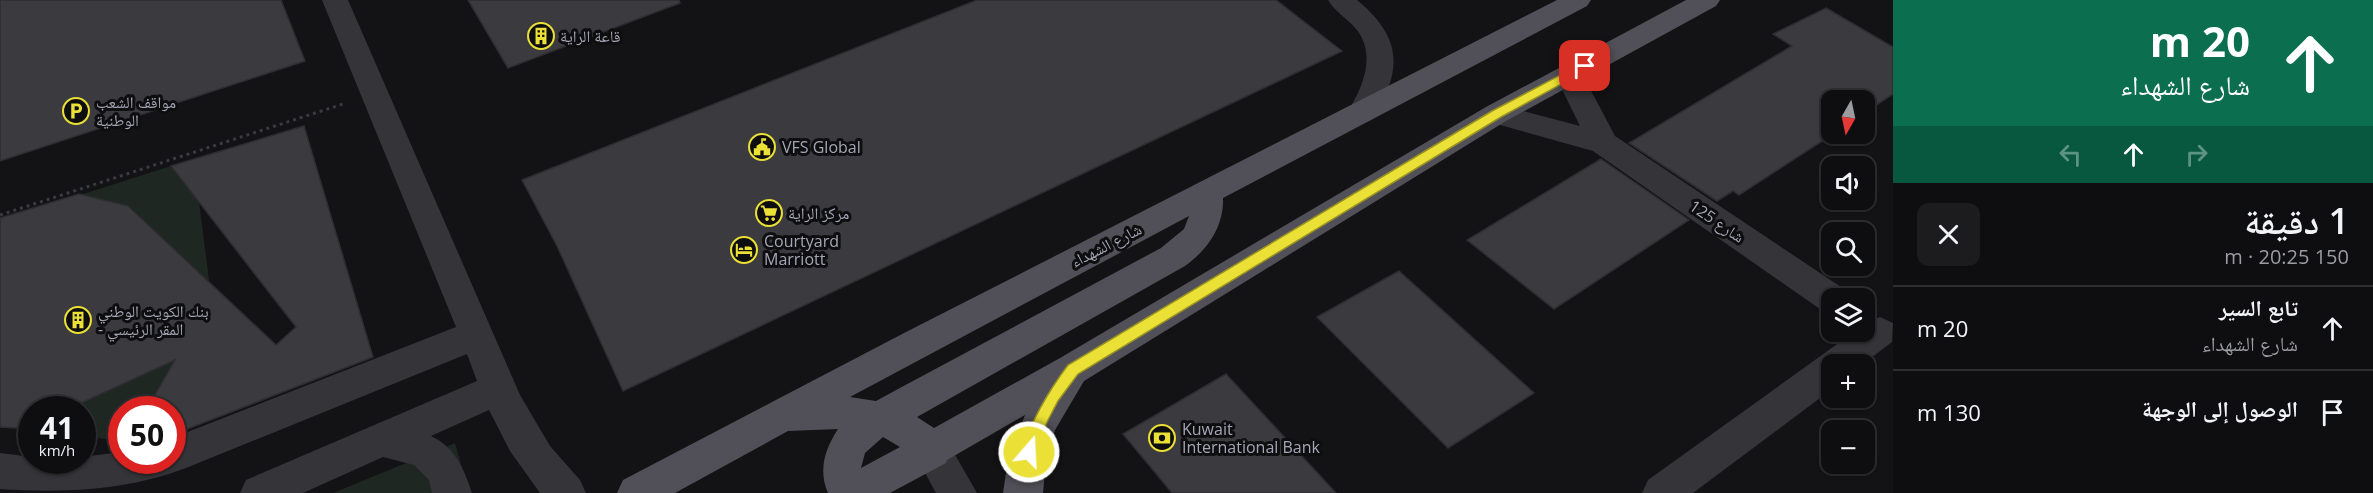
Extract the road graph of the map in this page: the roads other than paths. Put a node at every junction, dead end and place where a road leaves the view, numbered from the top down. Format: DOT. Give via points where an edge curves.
graph roads {
  1 [pos="335,0"];
  2 [pos="1341,0"];
  3 [pos="1578,0"];
  4 [pos="1670,0"];
  5 [pos="1707,0"];
  6 [pos="1617,49"];
  7 [pos="1569,75"];
  8 [pos="1362,113"];
  9 [pos="1496,114"];
  10 [pos="1604,143"];
  11 [pos="1207,193"];
  12 [pos="1821,291"];
  13 [pos="1879,332"];
  14 [pos="477,333"];
  15 [pos="1849,354"];
  16 [pos="1073,369"];
  17 [pos="1821,376"];
  18 [pos="498,389"];
  19 [pos="775,418"];
  20 [pos="882,419"];
  21 [pos="381,440"];
  22 [pos="186,450"];
  23 [pos="932,451"];
  24 [pos="0,471"];
  25 [pos="108,473"];
  26 [pos="260,493"];
  27 [pos="452,493"];
  28 [pos="566,493"];
  29 [pos="637,493"];
  30 [pos="848,493"];
  31 [pos="854,493"];
  32 [pos="957,493"];
  33 [pos="1023,493"];
  34 [pos="1662,493"];
  1 -- 14 [label="street"];
  2 -- 8 [label="street" via="1373,32 1379,50 1379,83"];
  3 -- 8 [label="main road, شارع الشهداء"];
  4 -- 6 [label="main road" via="1638,19"];
  5 -- 6 [label="main road"];
  6 -- 7 [label="main road"];
  7 -- 9 [label="main road"];
  7 -- 10 [label="street, شارع 125"];
  8 -- 11 [label="main road, شارع الشهداء"];
  9 -- 10 [label="street, شارع 125"];
  9 -- 16 [label="main road"];
  10 -- 12 [label="street, شارع 125"];
  11 -- 19 [label="main road, شارع الشهداء"];
  11 -- 20 [label="main road" via="1208,207 1199,234 1190,246"];
  13 -- 15 [label="street"];
  14 -- 18 [label="street"];
  14 -- 22 [label="street"];
  16 -- 23 [label="main road"];
  16 -- 33 [label="main road" via="1033,435"];
  17 -- 34 [label="street"];
  18 -- 21 [label="street"];
  18 -- 28 [label="street" via="542,468"];
  19 -- 20 [label="main road" via="843,412"];
  19 -- 29 [label="main road, شارع الشهداء"];
  20 -- 23 [label="main road" via="908,430"];
  20 -- 30 [label="main road" via="853,440 845,452 841,470"];
  21 -- 26 [label="street"];
  21 -- 27 [label="street" via="404,443 438,460 448,474"];
  23 -- 31 [label="main road"];
  23 -- 32 [label="street"];
  24 -- 25 [label="street" via="40,477"];
}
